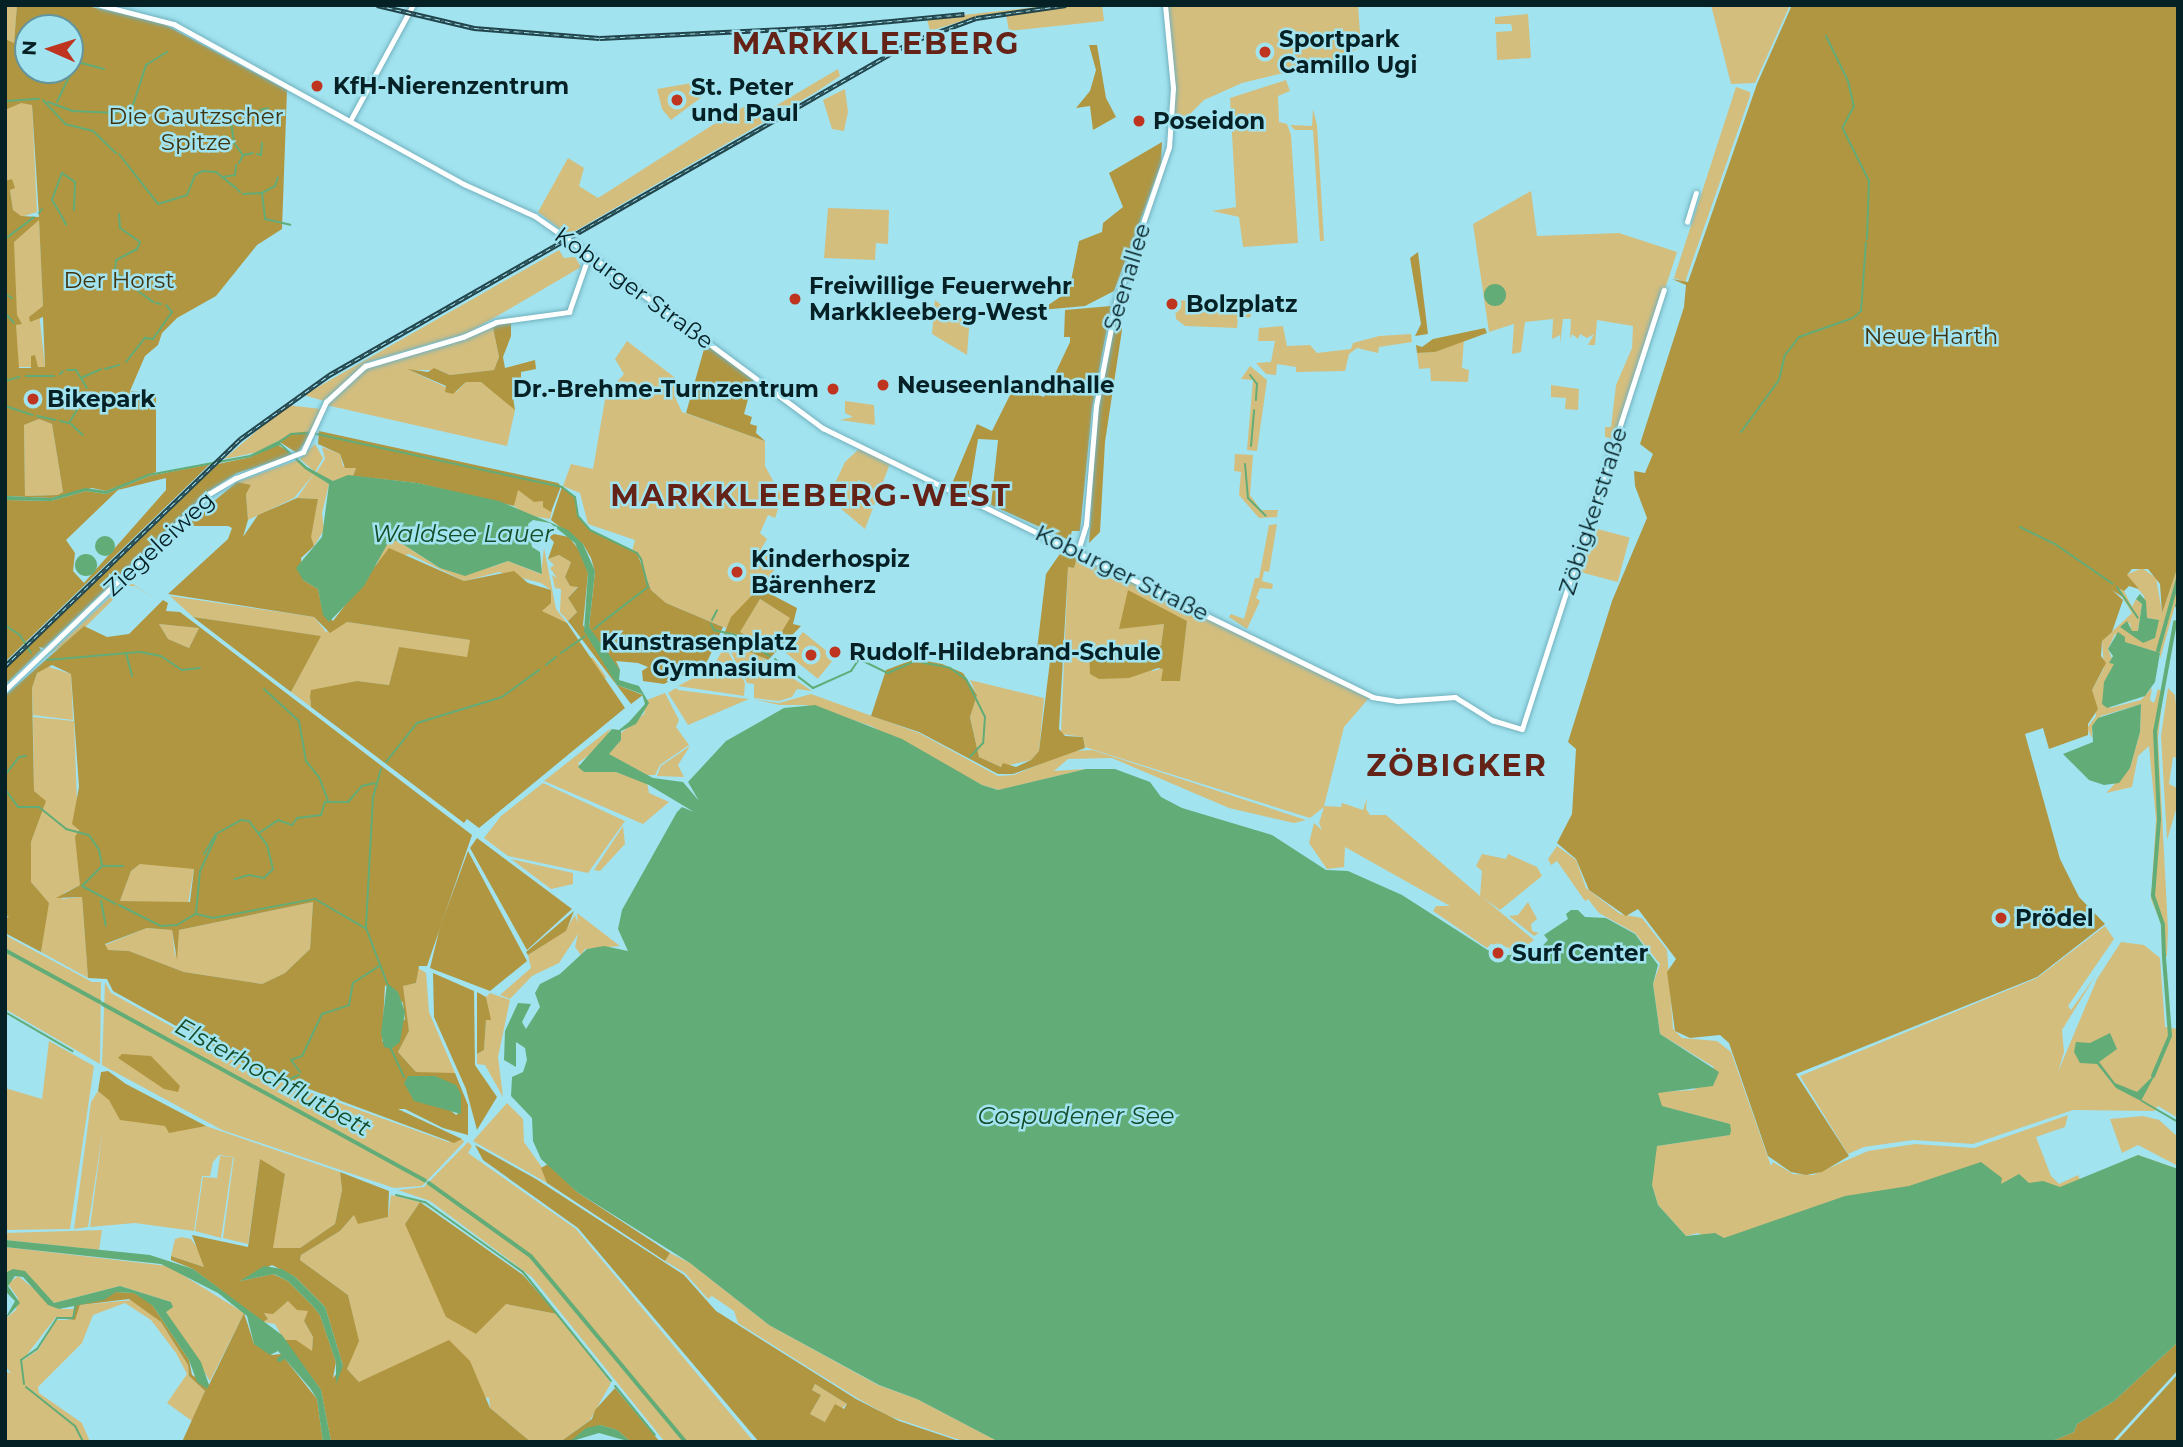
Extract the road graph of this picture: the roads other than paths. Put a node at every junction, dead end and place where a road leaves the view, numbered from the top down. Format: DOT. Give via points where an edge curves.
graph roads {
  1 [pos="100,5"];
  2 [pos="413,5"];
  3 [pos="1166,5"];
  4 [pos="350,121"];
  5 [pos="1696,193"];
  6 [pos="1687,222"];
  7 [pos="589,255"];
  8 [pos="1664,290"];
  9 [pos="1078,551"];
  10 [pos="5,690"];
  11 [pos="1520,730"];
  1 -- 4 [label="main road, Koburger Straße" via="169,22"];
  2 -- 4 [label="main road"];
  3 -- 9 [label="main road, Seenallee" via="1173,88 1169,148 1115,305 1096,407 1086,525"];
  4 -- 7 [label="main road, Koburger Straße, bridge" via="538,219"];
  5 -- 6 [label="main road"];
  7 -- 9 [label="main road, Koburger Straße" via="823,428"];
  7 -- 10 [label="main road, Ziegeleiweg" via="573,309 496,322 463,337 370,363 328,400 315,434 297,457 243,474 209,494"];
  8 -- 11 [label="main road, Zöbigkerstraße"];
  9 -- 11 [label="main road, Koburger Straße" via="1373,697 1398,701 1455,697"];
}
